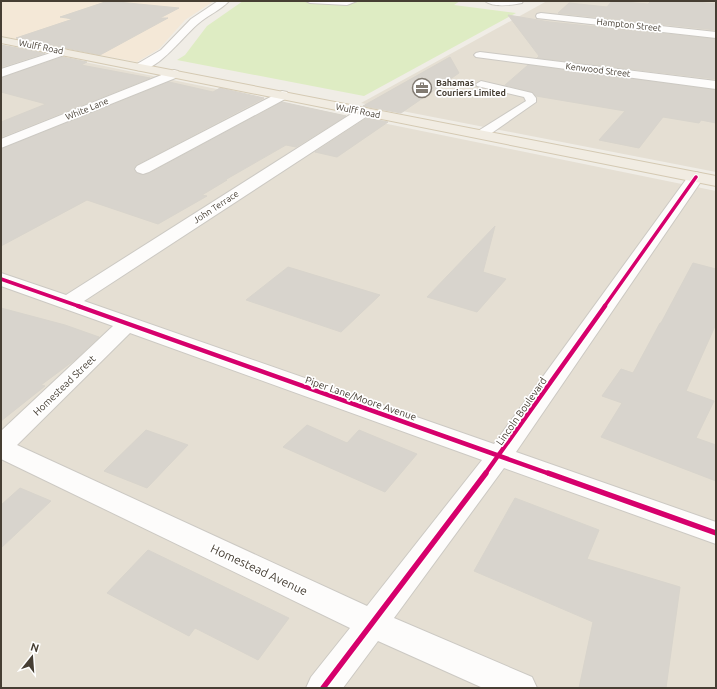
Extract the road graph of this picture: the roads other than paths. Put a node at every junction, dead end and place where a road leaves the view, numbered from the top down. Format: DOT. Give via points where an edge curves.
graph roads {
  1 [pos="224,1"];
  2 [pos="310,1"];
  3 [pos="353,1"];
  4 [pos="489,1"];
  5 [pos="519,1"];
  6 [pos="541,16"];
  7 [pos="716,35"];
  8 [pos="1,40"];
  9 [pos="63,52"];
  10 [pos="480,55"];
  11 [pos="141,67"];
  12 [pos="1,73"];
  13 [pos="174,74"];
  14 [pos="481,84"];
  15 [pos="716,85"];
  16 [pos="282,95"];
  17 [pos="364,112"];
  18 [pos="482,134"];
  19 [pos="1,144"];
  20 [pos="143,169"];
  21 [pos="706,179"];
  22 [pos="1,279"];
  23 [pos="68,302"];
  24 [pos="127,324"];
  25 [pos="1,447"];
  26 [pos="500,455"];
  27 [pos="716,533"];
  28 [pos="371,623"];
  29 [pos="323,688"];
  30 [pos="520,688"];
  1 -- 11 [label="street" via="195,20 165,52"];
  2 -- 3 [label="lane"];
  4 -- 5 [label="lane"];
  6 -- 7 [label="street, Hampton Street"];
  8 -- 9 [label="main road, Wulff Road"];
  9 -- 11 [label="main road, Wulff Road"];
  9 -- 12 [label="street"];
  10 -- 15 [label="street, Kenwood Street"];
  11 -- 13 [label="main road, Wulff Road"];
  13 -- 16 [label="main road, Wulff Road"];
  13 -- 19 [label="street, White Lane"];
  14 -- 18 [label="lane" via="528,95 532,102"];
  16 -- 17 [label="main road, Wulff Road"];
  16 -- 20 [label="street"];
  17 -- 18 [label="main road, Wulff Road"];
  17 -- 23 [label="street, John Terrace"];
  18 -- 21 [label="main road, Wulff Road"];
  21 -- 26 [label="street, Lincoln Boulevard"];
  22 -- 23 [label="street, Piper Lane/Moore Avenue"];
  23 -- 24 [label="street, Piper Lane/Moore Avenue"];
  24 -- 25 [label="street, Homestead Street"];
  24 -- 26 [label="street, Piper Lane/Moore Avenue"];
  25 -- 28 [label="street, Homestead Avenue"];
  26 -- 27 [label="street, Piper Lane/Moore Avenue"];
  26 -- 28 [label="street, Lincoln Boulevard"];
  28 -- 29 [label="street, Lincoln Boulevard"];
  28 -- 30 [label="street, Homestead Avenue"];
}
